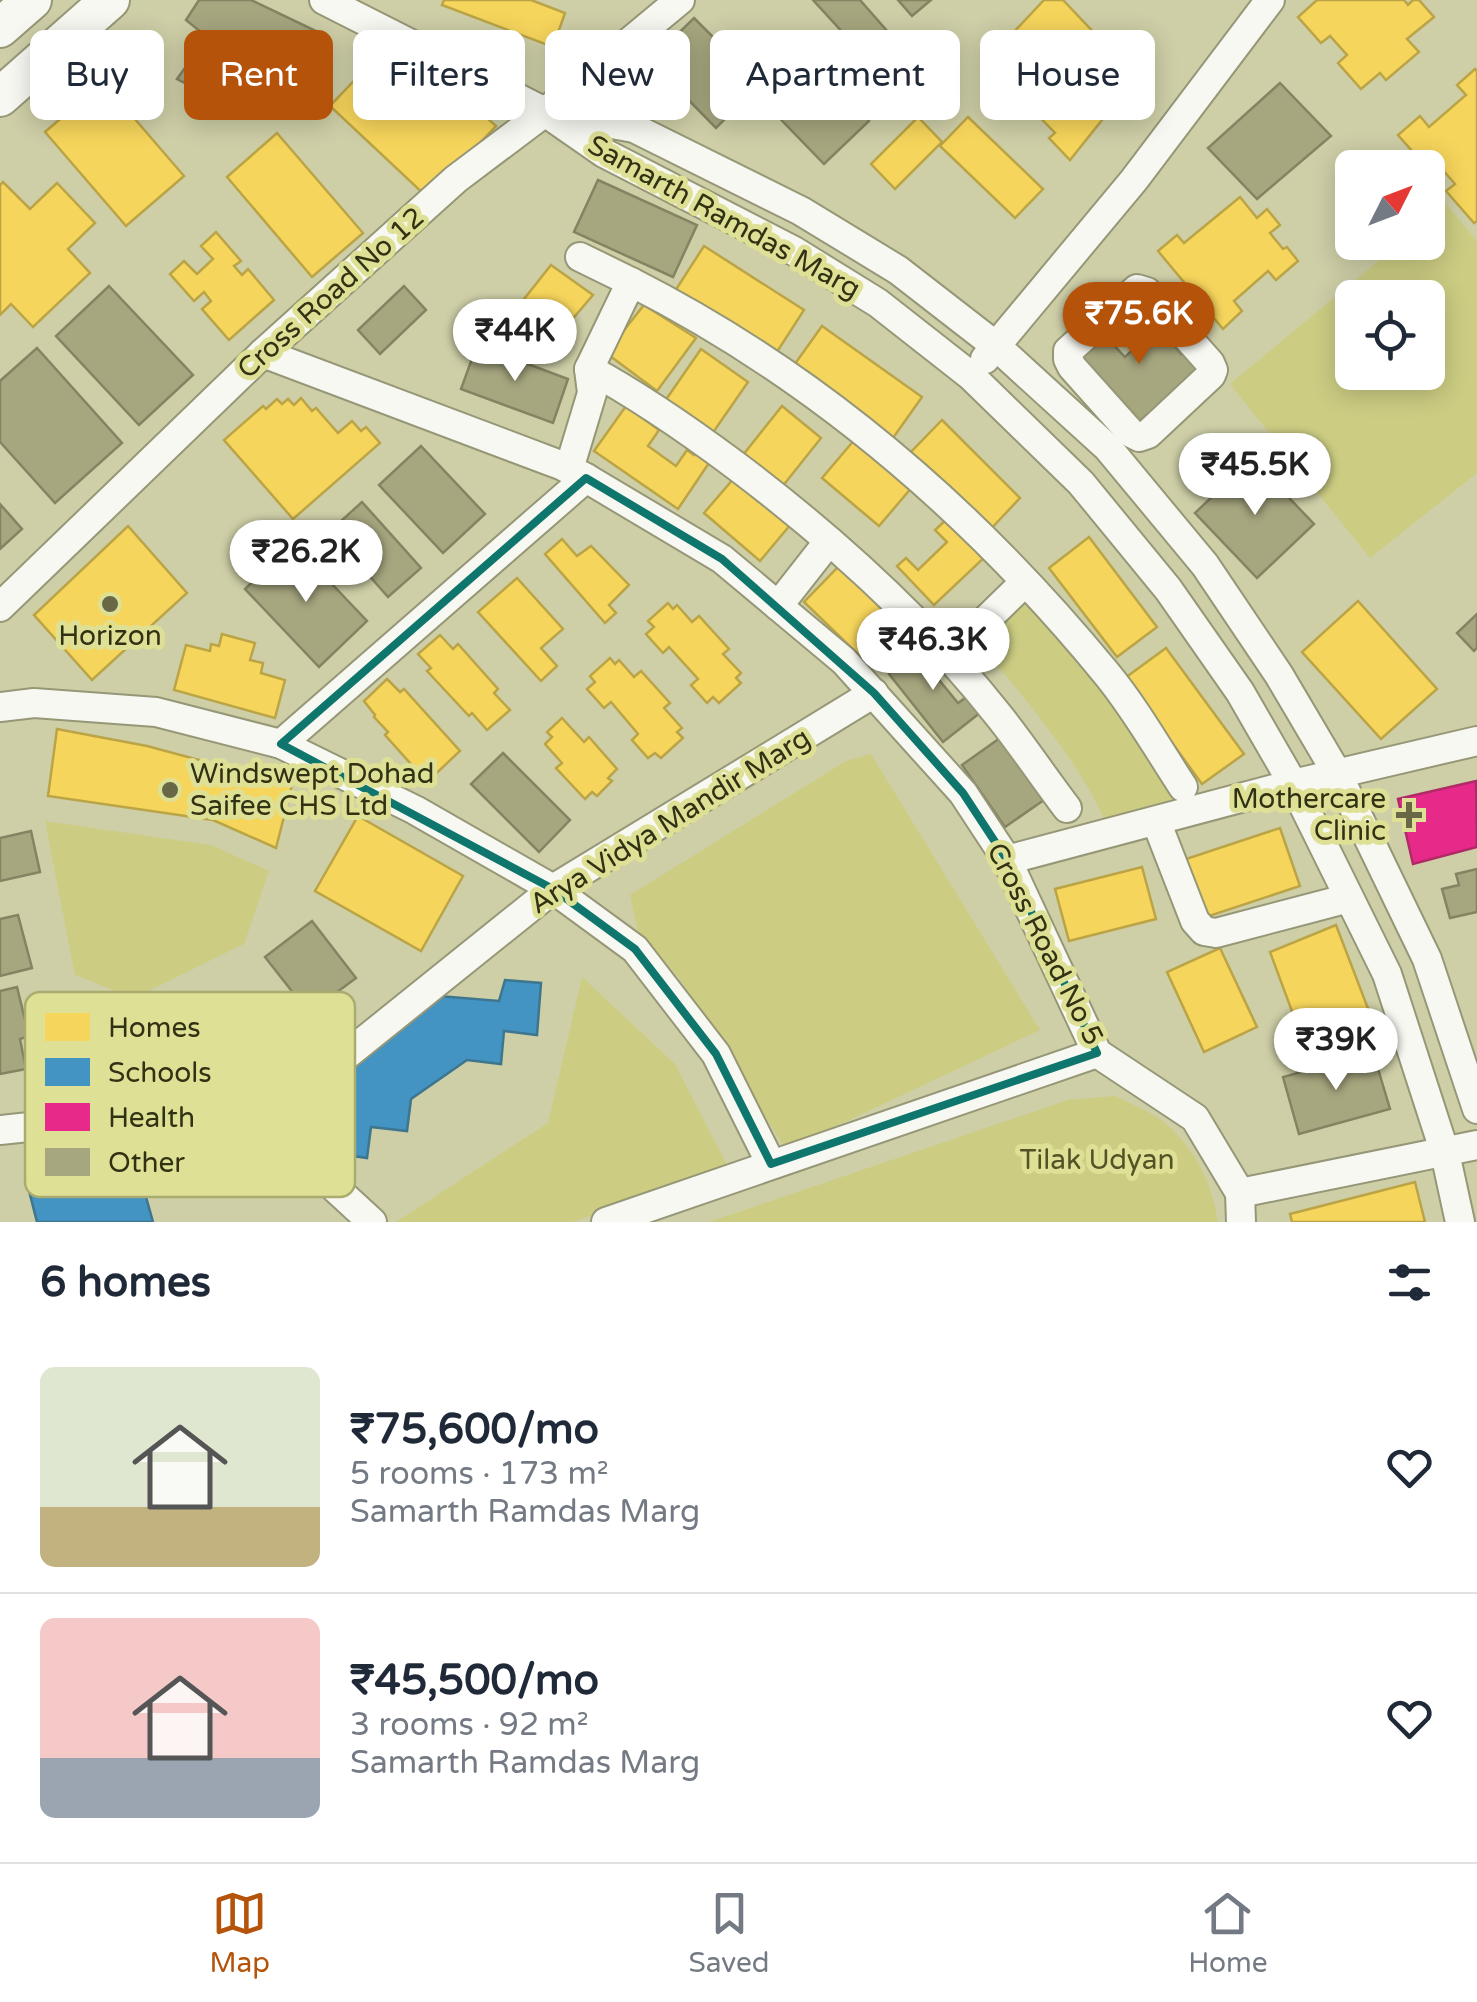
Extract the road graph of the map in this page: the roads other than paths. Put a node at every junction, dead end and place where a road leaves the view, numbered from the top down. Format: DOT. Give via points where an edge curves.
graph roads {
  1 [pos="32,0"];
  2 [pos="110,0"];
  3 [pos="324,0"];
  4 [pos="680,0"];
  5 [pos="1270,0"];
  6 [pos="0,28"];
  7 [pos="644,30"];
  8 [pos="0,98"];
  9 [pos="545,112"];
  10 [pos="556,120"];
  11 [pos="590,120"];
  12 [pos="580,257"];
  13 [pos="631,282"];
  14 [pos="996,346"];
  15 [pos="262,353"];
  16 [pos="589,369"];
  17 [pos="971,376"];
  18 [pos="1081,378"];
  19 [pos="1058,402"];
  20 [pos="1028,432"];
  21 [pos="577,474"];
  22 [pos="829,541"];
  23 [pos="1026,582"];
  24 [pos="0,606"];
  25 [pos="778,606"];
  26 [pos="948,657"];
  27 [pos="874,693"];
  28 [pos="0,707"];
  29 [pos="1477,741"];
  30 [pos="281,744"];
  31 [pos="1338,776"];
  32 [pos="1293,784"];
  33 [pos="1258,804"];
  34 [pos="1066,808"];
  35 [pos="1188,813"];
  36 [pos="1159,829"];
  37 [pos="1318,852"];
  38 [pos="1007,860"];
  39 [pos="553,889"];
  40 [pos="1340,901"];
  41 [pos="1403,912"];
  42 [pos="1362,926"];
  43 [pos="1445,1013"];
  44 [pos="1404,1028"];
  45 [pos="355,1048"];
  46 [pos="1097,1053"];
  47 [pos="1477,1109"];
  48 [pos="25,1127"];
  49 [pos="0,1130"];
  50 [pos="1477,1145"];
  51 [pos="1444,1153"];
  52 [pos="771,1164"];
  53 [pos="1240,1192"];
  54 [pos="345,1197"];
  55 [pos="372,1222"];
  56 [pos="606,1222"];
  57 [pos="1241,1222"];
  58 [pos="1460,1222"];
  1 -- 6 [label="main road"];
  2 -- 8 [label="main road"];
  3 -- 9 [label="street, Samarth Ramdas Marg"];
  4 -- 7 [label="street, Cross Road No 12"];
  5 -- 14 [label="street" via="1134,180"];
  9 -- 15 [label="street, Cross Road No 12" via="456,179"];
  10 -- 17 [label="street, Samarth Ramdas Marg" via="604,154 878,303"];
  11 -- 14 [label="street, Samarth Ramdas Marg" via="634,128 801,210 898,270"];
  12 -- 13 [label="street"];
  13 -- 16 [label="street"];
  13 -- 23 [label="street" via="788,374 870,436"];
  14 -- 17 [label="street"];
  14 -- 19 [label="street, Samarth Ramdas Marg"];
  15 -- 21 [label="street, Cross Road No 5"];
  15 -- 24 [label="street, Cross Road No 12"];
  16 -- 21 [label="street" via="592,392"];
  16 -- 22 [label="street" via="686,429"];
  17 -- 20 [label="street, Samarth Ramdas Marg"];
  18 -- 18 [label="street" via="1068,363 1068,351 1141,289 1214,370 1139,437"];
  18 -- 19 [label="street"];
  19 -- 20 [label="street"];
  19 -- 31 [label="street, Samarth Ramdas Marg" via="1108,448 1205,565"];
  20 -- 32 [label="street, Samarth Ramdas Marg" via="1081,483 1168,589 1240,692"];
  21 -- 25 [label="street, Cross Road No 5" via="722,559"];
  21 -- 30 [label="street"];
  22 -- 25 [label="street"];
  22 -- 26 [label="street"];
  23 -- 26 [label="street"];
  23 -- 35 [label="street" via="1108,675"];
  25 -- 27 [label="street, Cross Road No 5"];
  26 -- 34 [label="street"];
  27 -- 38 [label="street, Cross Road No 5" via="963,793"];
  27 -- 39 [label="street, Arya Vidya Mandir Marg"];
  28 -- 30 [label="street" via="34,703 156,712"];
  29 -- 31 [label="street"];
  30 -- 39 [label="street"];
  31 -- 32 [label="street"];
  31 -- 41 [label="street, Samarth Ramdas Marg"];
  32 -- 33 [label="street"];
  32 -- 37 [label="street, Samarth Ramdas Marg"];
  33 -- 35 [label="street"];
  33 -- 37 [label="street" via="1289,806"];
  35 -- 36 [label="street"];
  36 -- 38 [label="street"];
  36 -- 40 [label="street" via="1204,931"];
  37 -- 40 [label="street, Samarth Ramdas Marg"];
  38 -- 46 [label="street, Cross Road No 5"];
  39 -- 45 [label="street, Arya Vidya Mandir Marg"];
  39 -- 52 [label="street" via="646,964 716,1054"];
  40 -- 42 [label="street, Samarth Ramdas Marg"];
  41 -- 42 [label="street"];
  41 -- 43 [label="street, Samarth Ramdas Marg"];
  42 -- 44 [label="street, Samarth Ramdas Marg"];
  43 -- 44 [label="street"];
  43 -- 47 [label="street, Samarth Ramdas Marg"];
  44 -- 51 [label="street, Samarth Ramdas Marg"];
  46 -- 52 [label="street"];
  46 -- 53 [label="street, Cross Road No 5" via="1195,1118"];
  48 -- 49 [label="street"];
  50 -- 51 [label="street"];
  51 -- 53 [label="street"];
  51 -- 58 [label="street, Samarth Ramdas Marg"];
  52 -- 56 [label="street"];
  53 -- 57 [label="street, Cross Road No 5"];
  54 -- 55 [label="street"];
}
